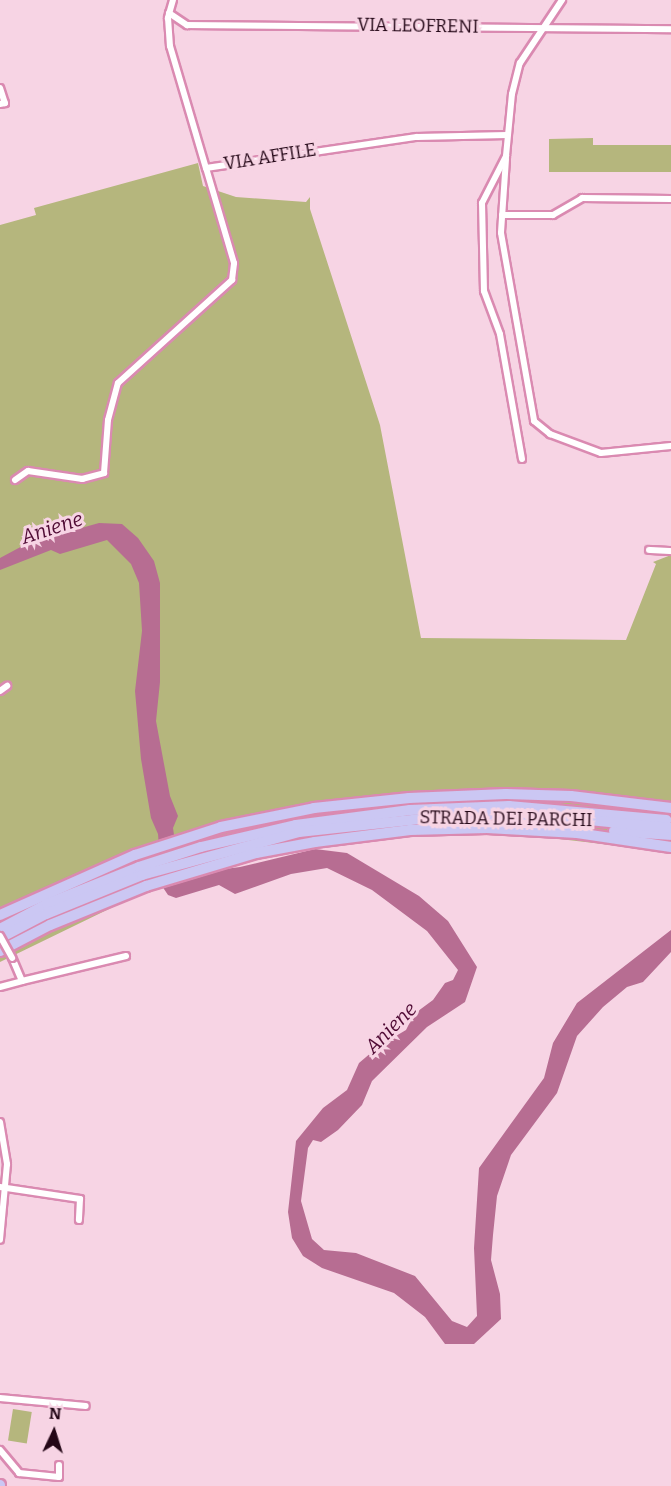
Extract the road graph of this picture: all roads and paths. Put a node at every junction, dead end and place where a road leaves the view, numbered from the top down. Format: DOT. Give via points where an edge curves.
graph roads {
  1 [pos="172,0"];
  2 [pos="562,0"];
  3 [pos="169,13"];
  4 [pos="542,28"];
  5 [pos="671,29"];
  6 [pos="0,88"];
  7 [pos="0,104"];
  8 [pos="507,135"];
  9 [pos="506,156"];
  10 [pos="206,168"];
  11 [pos="671,199"];
  12 [pos="502,215"];
  13 [pos="671,446"];
  14 [pos="522,459"];
  15 [pos="15,480"];
  16 [pos="649,550"];
  17 [pos="671,551"];
  18 [pos="8,686"];
  19 [pos="0,691"];
  20 [pos="671,808"];
  21 [pos="671,821"];
  22 [pos="342,822"];
  23 [pos="671,828"];
  24 [pos="529,829"];
  25 [pos="671,836"];
  26 [pos="671,847"];
  27 [pos="141,871"];
  28 [pos="0,913"];
  29 [pos="0,929"];
  30 [pos="0,937"];
  31 [pos="1,951"];
  32 [pos="126,956"];
  33 [pos="22,981"];
  34 [pos="0,987"];
  35 [pos="0,1122"];
  36 [pos="2,1141"];
  37 [pos="3,1187"];
  38 [pos="79,1220"];
  39 [pos="0,1240"];
  40 [pos="0,1398"];
  41 [pos="86,1406"];
  42 [pos="0,1450"];
  43 [pos="59,1465"];
  44 [pos="59,1477"];
  45 [pos="58,1485"];
  1 -- 3 [label="street, VIA AFFILE"];
  2 -- 4 [label="street"];
  3 -- 4 [label="street, VIA LEOFRENI" via="188,25"];
  3 -- 10 [label="street, VIA AFFILE" via="170,46"];
  4 -- 5 [label="street, VIA LEOFRENI"];
  4 -- 8 [label="street" via="520,63"];
  6 -- 7 [label="street" via="5,103"];
  8 -- 9 [label="street"];
  8 -- 10 [label="street, VIA AFFILE" via="417,137"];
  9 -- 12 [label="street"];
  9 -- 14 [label="street" via="482,203 484,291 500,334"];
  10 -- 15 [label="street" via="234,263 232,280 118,383 108,420 104,473 82,479 28,471"];
  11 -- 12 [label="street" via="582,198 553,215"];
  12 -- 13 [label="street" via="501,233 534,421 550,434 601,453"];
  16 -- 17 [label="street"];
  18 -- 19 [label="street"];
  20 -- 28 [label="highway" via="590,798 506,794 334,805 221,827 135,855"];
  21 -- 22 [label="highway, STRADA DEI PARCHI" via="509,806"];
  22 -- 23 [label="highway, STRADA DEI PARCHI" via="538,815"];
  22 -- 27 [label="highway, STRADA DEI PARCHI" via="201,847"];
  24 -- 25 [label="highway"];
  24 -- 26 [label="highway"];
  24 -- 31 [label="highway" via="446,828 345,837 256,853 146,886"];
  27 -- 29 [label="highway, STRADA DEI PARCHI" via="47,904"];
  27 -- 30 [label="highway, STRADA DEI PARCHI"];
  30 -- 33 [label="street, bridge"];
  32 -- 33 [label="street"];
  33 -- 34 [label="street"];
  35 -- 36 [label="street"];
  36 -- 37 [label="street"];
  37 -- 38 [label="street" via="80,1199"];
  37 -- 39 [label="street"];
  40 -- 41 [label="street"];
  42 -- 44 [label="street" via="19,1473"];
  43 -- 44 [label="street"];
  44 -- 45 [label="street"];
}
